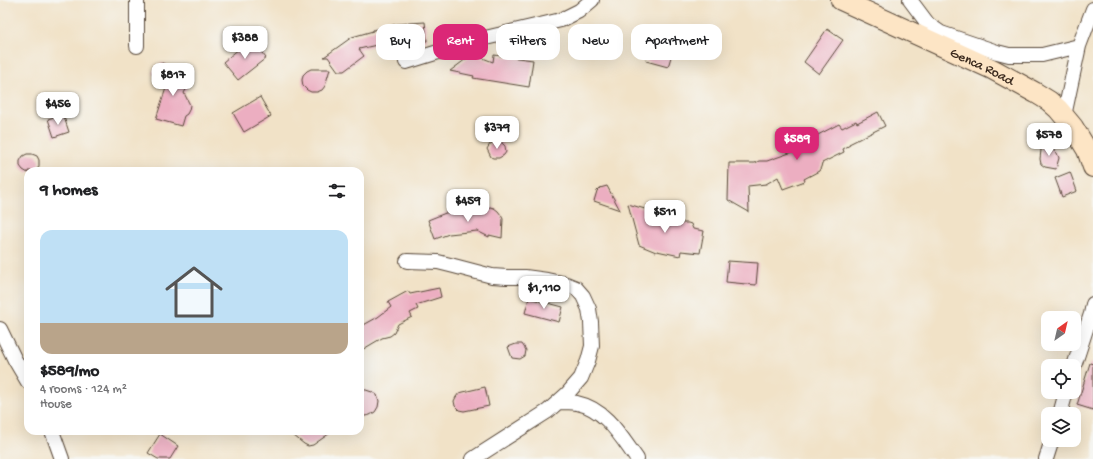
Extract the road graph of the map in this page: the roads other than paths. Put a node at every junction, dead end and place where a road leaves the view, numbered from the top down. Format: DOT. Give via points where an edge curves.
graph roads {
  1 [pos="137,0"];
  2 [pos="592,0"];
  3 [pos="841,0"];
  4 [pos="910,0"];
  5 [pos="1093,9"];
  6 [pos="137,46"];
  7 [pos="1079,46"];
  8 [pos="406,62"];
  9 [pos="1064,116"];
  10 [pos="1093,167"];
  11 [pos="407,261"];
  12 [pos="1093,304"];
  13 [pos="0,329"];
  14 [pos="1076,359"];
  15 [pos="15,360"];
  16 [pos="24,363"];
  17 [pos="24,375"];
  18 [pos="559,402"];
  19 [pos="53,435"];
  20 [pos="1050,447"];
  21 [pos="62,459"];
  22 [pos="473,459"];
  23 [pos="637,459"];
  24 [pos="1046,459"];
  1 -- 6 [label="street"];
  2 -- 8 [label="street" via="561,20 477,40"];
  3 -- 9 [label="street, Genca Road" via="992,69 1048,100"];
  4 -- 7 [label="street" via="928,24 941,33 996,52 1009,55 1042,55"];
  5 -- 7 [label="street"];
  7 -- 9 [label="street"];
  9 -- 10 [label="street, Genca Road" via="1087,150"];
  11 -- 18 [label="street" via="438,262 492,276 526,277 576,288 589,309 592,346 581,378"];
  12 -- 14 [label="street"];
  13 -- 15 [label="street"];
  15 -- 16 [label="street"];
  15 -- 17 [label="street"];
  18 -- 22 [label="street"];
  18 -- 23 [label="street" via="576,403 599,412"];
  19 -- 21 [label="street"];
  20 -- 24 [label="street"];
}
